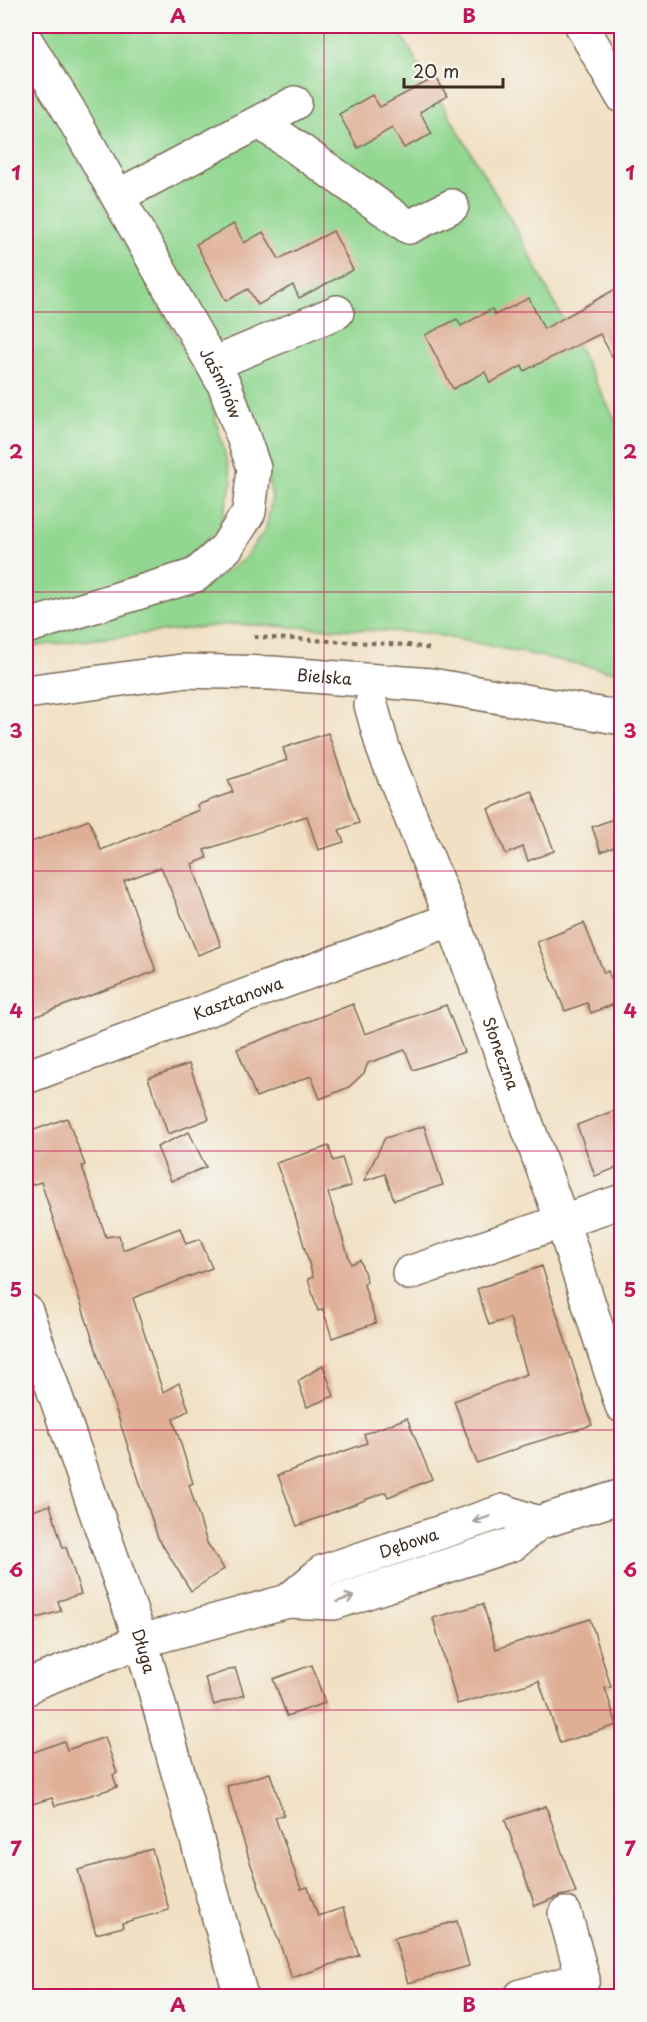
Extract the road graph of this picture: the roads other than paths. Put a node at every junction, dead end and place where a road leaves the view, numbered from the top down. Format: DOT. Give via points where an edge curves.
graph roads {
  1 [pos="582,26"];
  2 [pos="26,41"];
  3 [pos="621,96"];
  4 [pos="295,103"];
  5 [pos="260,122"];
  6 [pos="118,196"];
  7 [pos="452,206"];
  8 [pos="337,312"];
  9 [pos="213,364"];
  10 [pos="26,627"];
  11 [pos="26,692"];
  12 [pos="370,705"];
  13 [pos="621,718"];
  14 [pos="452,919"];
  15 [pos="26,1077"];
  16 [pos="621,1201"];
  17 [pos="562,1221"];
  18 [pos="409,1273"];
  19 [pos="26,1311"];
  20 [pos="621,1406"];
  21 [pos="621,1496"];
  22 [pos="141,1641"];
  23 [pos="27,1686"];
  24 [pos="565,1914"];
  25 [pos="241,1996"];
  26 [pos="521,1996"];
  1 -- 3 [label="street"];
  2 -- 6 [label="street, Jaśminów"];
  4 -- 5 [label="street"];
  5 -- 6 [label="street"];
  5 -- 7 [label="street" via="409,227"];
  6 -- 9 [label="street, Jaśminów"];
  8 -- 9 [label="street"];
  9 -- 10 [label="street, Jaśminów" via="225,386 254,468 249,512 225,548 196,575"];
  11 -- 13 [label="street, Bielska" via="180,671 272,673 431,685"];
  12 -- 14 [label="street, Słoneczna" via="383,748"];
  14 -- 15 [label="street, Kasztanowa"];
  14 -- 17 [label="street, Słoneczna"];
  16 -- 17 [label="street"];
  17 -- 18 [label="street"];
  17 -- 20 [label="street, Słoneczna"];
  19 -- 22 [label="street, Długa"];
  21 -- 22 [label="street, Dębowa" via="538,1522 513,1544 334,1603 288,1601"];
  22 -- 23 [label="street, Dębowa"];
  22 -- 25 [label="street, Długa"];
  24 -- 26 [label="street" via="583,1979"];
}
